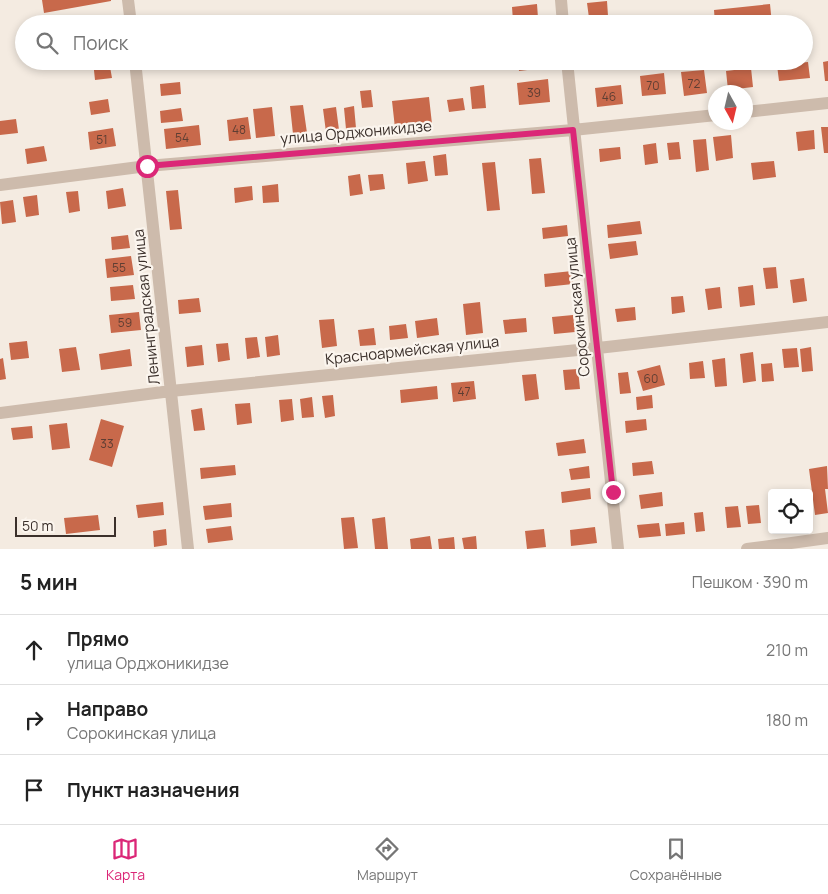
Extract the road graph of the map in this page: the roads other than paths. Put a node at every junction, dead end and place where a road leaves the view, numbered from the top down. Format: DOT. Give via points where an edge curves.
graph roads {
  1 [pos="128,0"];
  2 [pos="561,0"];
  3 [pos="130,15"];
  4 [pos="562,15"];
  5 [pos="136,70"];
  6 [pos="568,70"];
  7 [pos="828,103"];
  8 [pos="753,111"];
  9 [pos="708,116"];
  10 [pos="573,130"];
  11 [pos="147,166"];
  12 [pos="0,185"];
  13 [pos="828,322"];
  14 [pos="598,348"];
  15 [pos="171,391"];
  16 [pos="0,413"];
  17 [pos="828,538"];
  18 [pos="188,549"];
  19 [pos="618,549"];
  20 [pos="747,549"];
  1 -- 3 [label="street"];
  2 -- 4 [label="street"];
  5 -- 11 [label="street, Ленинградская улица"];
  6 -- 10 [label="street, Сорокинская улица"];
  7 -- 8 [label="street"];
  9 -- 10 [label="street, улица Орджоникидзе"];
  10 -- 11 [label="street, улица Орджоникидзе"];
  10 -- 14 [label="street, Сорокинская улица"];
  11 -- 12 [label="street, улица Орджоникидзе"];
  11 -- 15 [label="street, Ленинградская улица"];
  13 -- 14 [label="street, Красноармейская улица"];
  14 -- 15 [label="street, Красноармейская улица"];
  14 -- 19 [label="street, Сорокинская улица"];
  15 -- 16 [label="street, Красноармейская улица"];
  15 -- 18 [label="street, Ленинградская улица"];
  17 -- 20 [label="street"];
}
